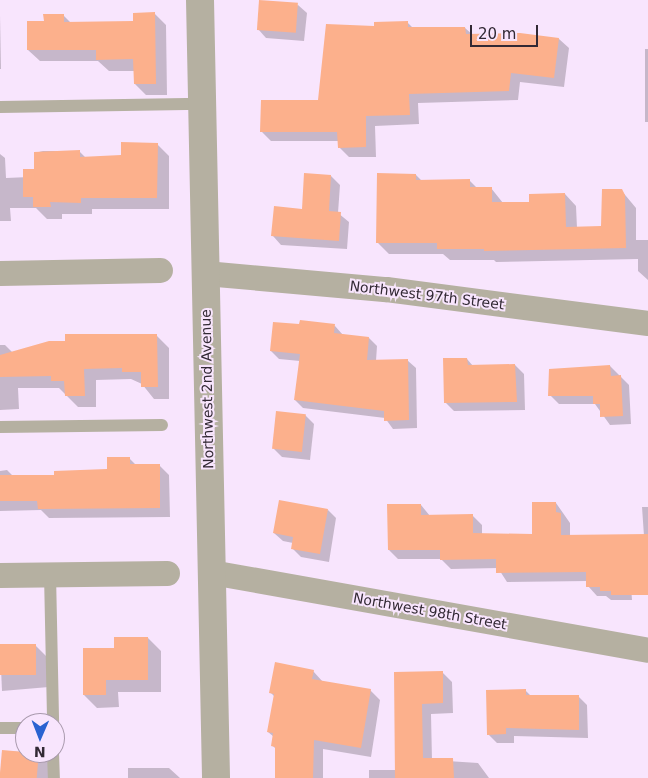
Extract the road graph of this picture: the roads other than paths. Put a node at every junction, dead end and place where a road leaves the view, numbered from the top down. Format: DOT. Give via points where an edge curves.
graph roads {
  1 [pos="200,0"];
  2 [pos="202,104"];
  3 [pos="0,107"];
  4 [pos="160,270"];
  5 [pos="0,273"];
  6 [pos="205,273"];
  7 [pos="648,323"];
  8 [pos="162,425"];
  9 [pos="0,427"];
  10 [pos="211,572"];
  11 [pos="167,573"];
  12 [pos="50,574"];
  13 [pos="0,575"];
  14 [pos="648,650"];
  15 [pos="53,713"];
  16 [pos="0,728"];
  17 [pos="15,728"];
  18 [pos="53,763"];
  19 [pos="54,778"];
  20 [pos="216,778"];
  1 -- 2 [label="street, Northwest 2nd Avenue"];
  2 -- 3 [label="lane"];
  2 -- 6 [label="street, Northwest 2nd Avenue"];
  4 -- 5 [label="street"];
  6 -- 7 [label="street, Northwest 97th Street" via="386,288"];
  6 -- 10 [label="street, Northwest 2nd Avenue"];
  8 -- 9 [label="lane"];
  10 -- 14 [label="street, Northwest 98th Street"];
  10 -- 20 [label="street, Northwest 2nd Avenue"];
  11 -- 12 [label="street"];
  12 -- 13 [label="street"];
  12 -- 15 [label="lane"];
  16 -- 17 [label="lane"];
  18 -- 19 [label="lane"];
}
